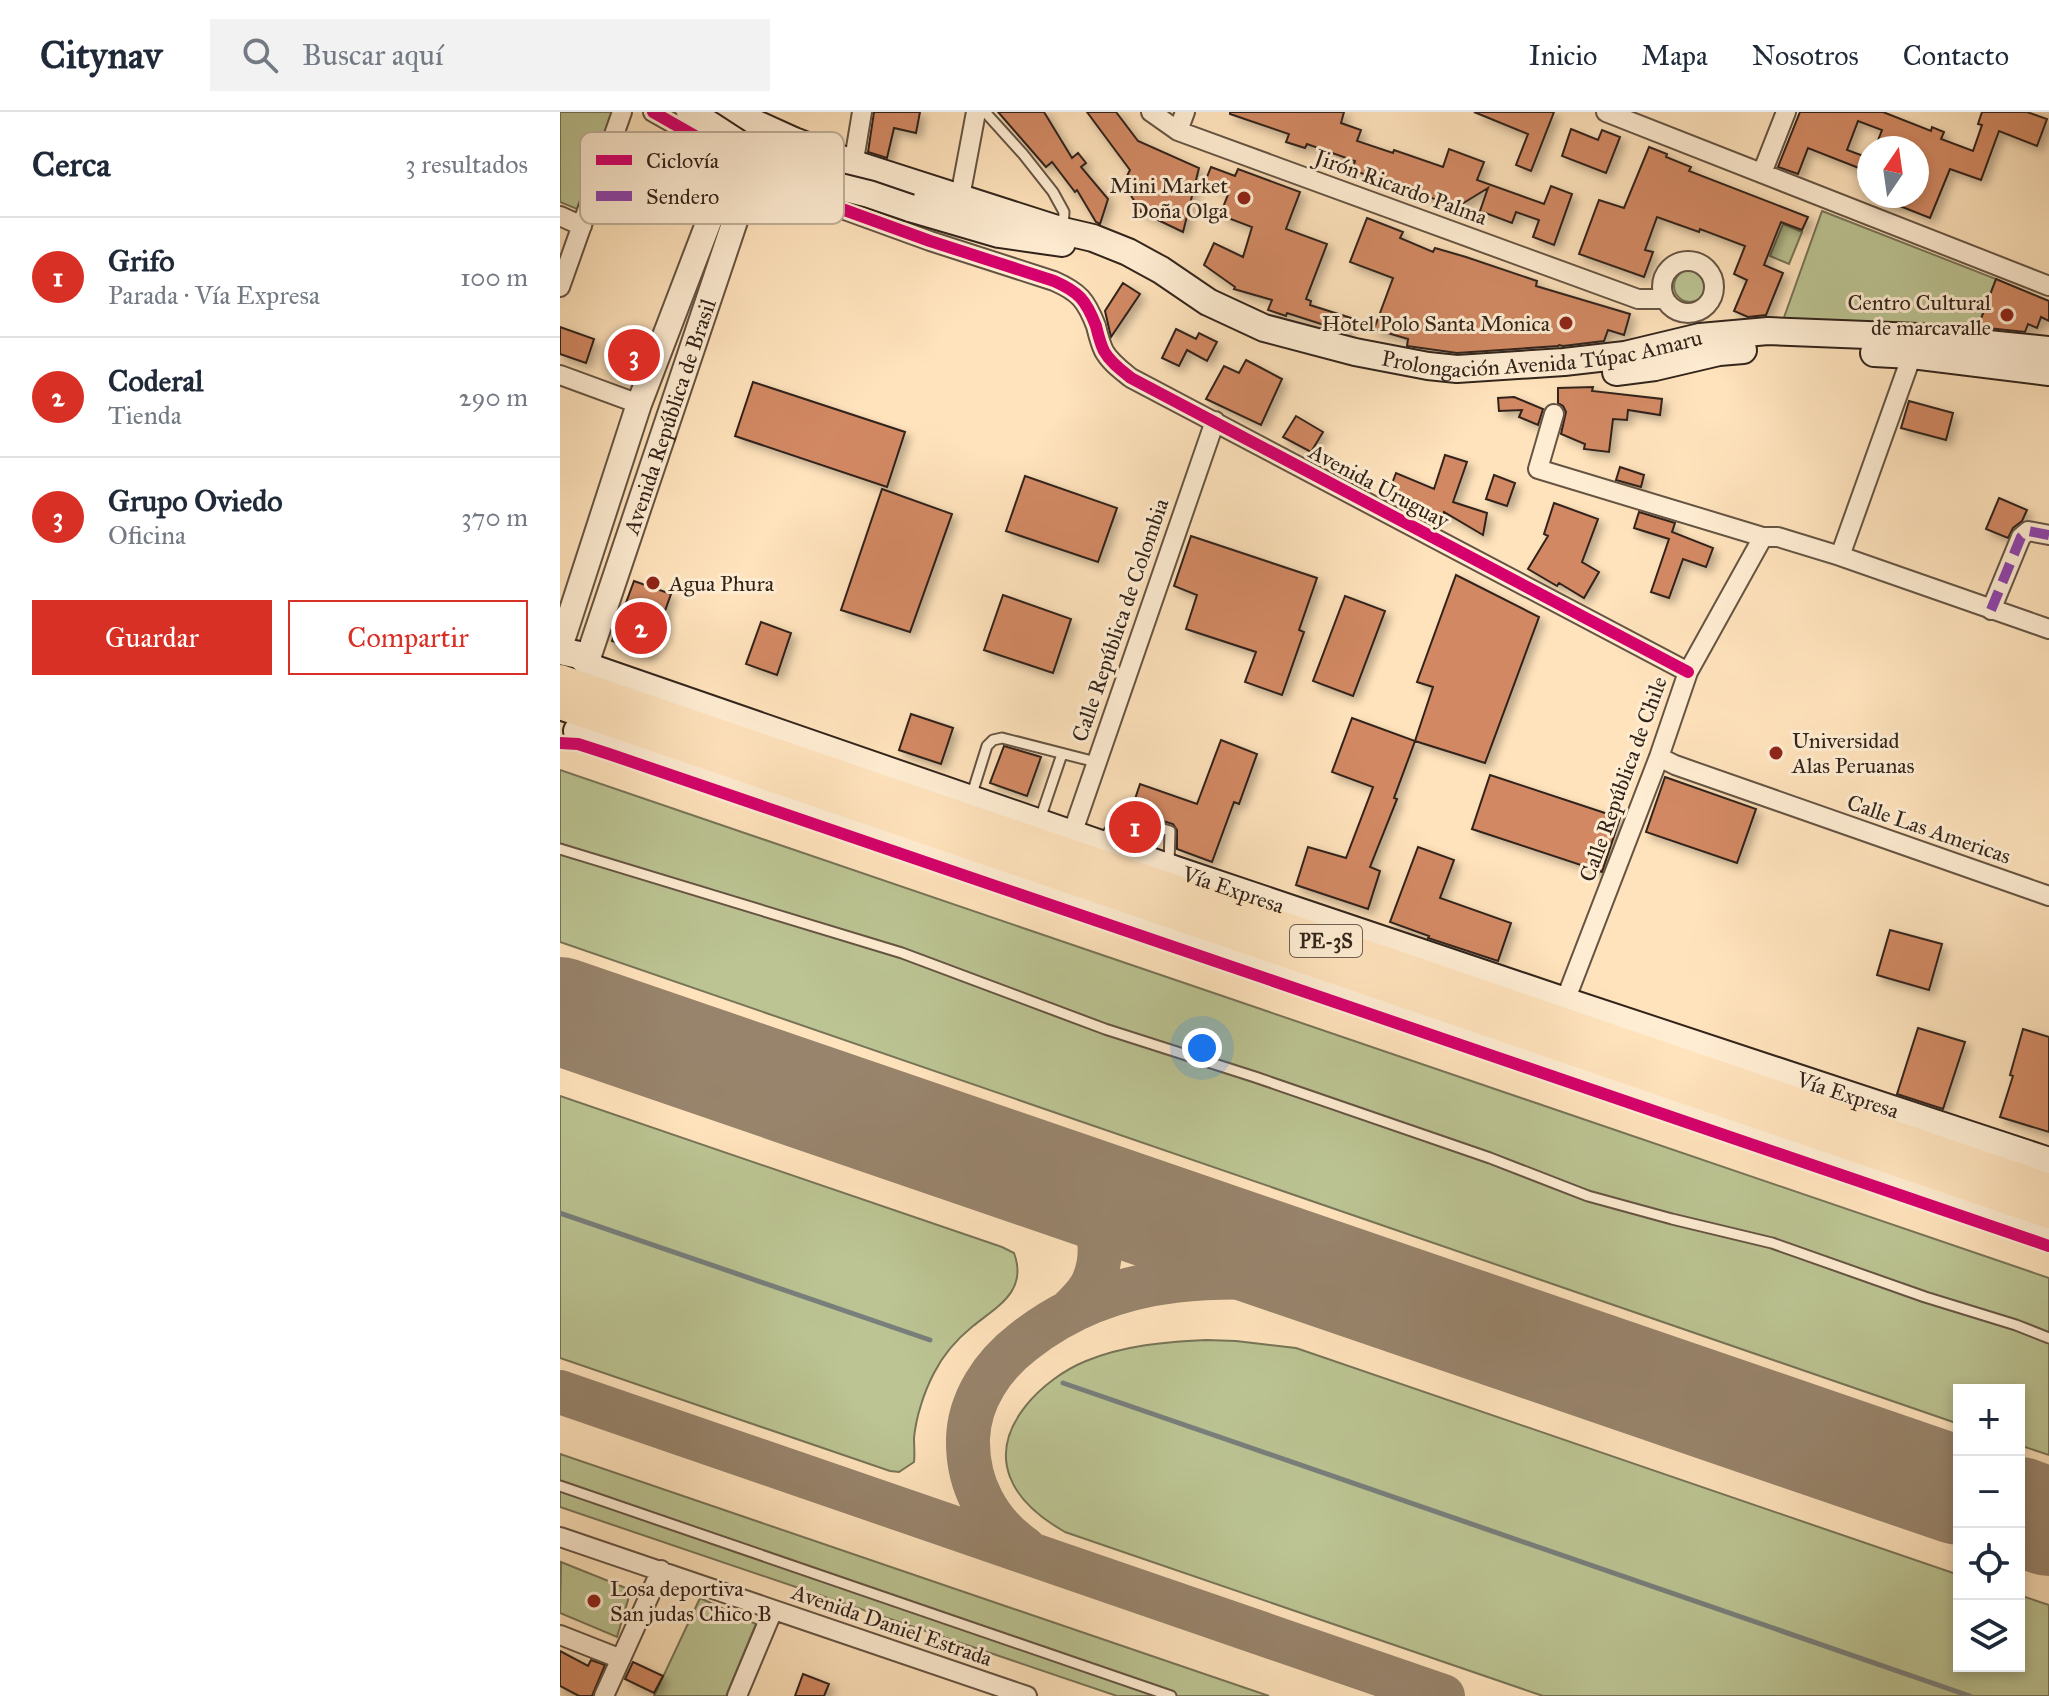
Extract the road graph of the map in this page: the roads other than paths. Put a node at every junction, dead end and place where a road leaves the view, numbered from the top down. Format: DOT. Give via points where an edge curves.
graph roads {
  1 [pos="622,112"];
  2 [pos="653,112"];
  3 [pos="688,112"];
  4 [pos="711,112"];
  5 [pos="862,112"];
  6 [pos="976,112"];
  7 [pos="985,112"];
  8 [pos="1151,112"];
  9 [pos="1185,112"];
  10 [pos="1606,112"];
  11 [pos="1786,112"];
  12 [pos="736,114"];
  13 [pos="1178,131"];
  14 [pos="615,132"];
  15 [pos="684,132"];
  16 [pos="703,132"];
  17 [pos="720,132"];
  18 [pos="728,132"];
  19 [pos="741,132"];
  20 [pos="775,132"];
  21 [pos="844,160"];
  22 [pos="854,164"];
  23 [pos="1762,173"];
  24 [pos="844,179"];
  25 [pos="844,188"];
  26 [pos="960,197"];
  27 [pos="911,202"];
  28 [pos="844,206"];
  29 [pos="844,210"];
  30 [pos="560,216"];
  31 [pos="710,224"];
  32 [pos="734,224"];
  33 [pos="582,226"];
  34 [pos="1063,231"];
  35 [pos="2049,286"];
  36 [pos="560,287"];
  37 [pos="1665,299"];
  38 [pos="2049,350"];
  39 [pos="1912,355"];
  40 [pos="2049,372"];
  41 [pos="560,375"];
  42 [pos="649,378"];
  43 [pos="679,389"];
  44 [pos="639,404"];
  45 [pos="1554,414"];
  46 [pos="1215,421"];
  47 [pos="2049,535"];
  48 [pos="1763,537"];
  49 [pos="1840,556"];
  50 [pos="569,590"];
  51 [pos="1991,610"];
  52 [pos="2049,629"];
  53 [pos="560,649"];
  54 [pos="1688,672"];
  55 [pos="560,680"];
  56 [pos="586,701"];
  57 [pos="560,704"];
  58 [pos="1062,754"];
  59 [pos="1659,757"];
  60 [pos="1096,762"];
  61 [pos="962,818"];
  62 [pos="1027,819"];
  63 [pos="1072,834"];
  64 [pos="560,849"];
  65 [pos="1174,869"];
  66 [pos="996,877"];
  67 [pos="2049,896"];
  68 [pos="1225,919"];
  69 [pos="1159,933"];
  70 [pos="1565,1001"];
  71 [pos="2049,1161"];
  72 [pos="2049,1189"];
  73 [pos="2049,1213"];
  74 [pos="2049,1235"];
  75 [pos="2049,1338"];
  76 [pos="560,1486"];
  77 [pos="560,1537"];
  78 [pos="661,1570"];
  79 [pos="773,1610"];
  80 [pos="560,1635"];
  81 [pos="621,1659"];
  82 [pos="604,1696"];
  83 [pos="737,1696"];
  84 [pos="1027,1696"];
  85 [pos="1171,1696"];
  1 -- 14 [label="street"];
  2 -- 15 [label="street"];
  3 -- 16 [label="street"];
  3 -- 17 [label="main road, bridge"];
  4 -- 18 [label="street"];
  4 -- 19 [label="main road"];
  5 -- 22 [label="street"];
  6 -- 26 [label="street"];
  7 -- 34 [label="lane" via="1053,192 1064,212"];
  8 -- 13 [label="street, Jirón Ricardo Palma"];
  9 -- 13 [label="street"];
  10 -- 23 [label="street"];
  11 -- 23 [label="street"];
  12 -- 20 [label="main road"];
  13 -- 37 [label="street, Jirón Ricardo Palma" via="1638,299"];
  21 -- 22 [label="main road"];
  22 -- 26 [label="main road"];
  22 -- 28 [label="street"];
  23 -- 35 [label="street"];
  24 -- 27 [label="main road"];
  25 -- 27 [label="main road, bridge"];
  26 -- 34 [label="main road"];
  27 -- 34 [label="main road" via="1018,227"];
  27 -- 39 [label="main road, Prolongación Avenida Túpac Amaru" via="999,234 1084,248 1218,323 1322,360 1418,379 1606,373 1719,352 1781,347"];
  29 -- 46 [label="street, Avenida Uruguay" via="1074,290 1114,364"];
  30 -- 33 [label="street"];
  31 -- 42 [label="street, Avenida República de Brasil"];
  32 -- 43 [label="street, Avenida República de Brasil"];
  33 -- 36 [label="street"];
  34 -- 38 [label="main road, Prolongación Avenida Túpac Amaru" via="1128,252 1208,302 1264,328 1428,366 1564,362 1625,355 1700,337 1768,331 1918,337"];
  39 -- 40 [label="main road, Prolongación Avenida Túpac Amaru"];
  39 -- 49 [label="street"];
  41 -- 44 [label="street"];
  42 -- 43 [label="street"];
  42 -- 44 [label="street, Avenida República de Brasil"];
  43 -- 56 [label="street, Avenida República de Brasil"];
  44 -- 50 [label="street, Avenida República de Brasil"];
  45 -- 48 [label="street" via="1538,469"];
  46 -- 54 [label="street, Avenida Uruguay"];
  46 -- 60 [label="street, Calle República de Colombia"];
  47 -- 51 [label="street" via="2028,531 2021,537"];
  48 -- 49 [label="street"];
  48 -- 54 [label="street, Calle República de Chile"];
  49 -- 51 [label="street"];
  50 -- 53 [label="street, Avenida República de Brasil"];
  51 -- 52 [label="street"];
  53 -- 56 [label="main road, Vía Expresa / PE-3S" via="579,655"];
  54 -- 59 [label="street, Calle República de Chile"];
  55 -- 56 [label="main road, Vía Expresa / PE-3S"];
  56 -- 57 [label="main road, Vía Expresa / PE-3S"];
  56 -- 61 [label="main road, Vía Expresa / PE-3S"];
  56 -- 66 [label="main road, Vía Expresa / PE-3S"];
  58 -- 60 [label="lane"];
  58 -- 61 [label="lane" via="993,740"];
  58 -- 62 [label="lane"];
  59 -- 67 [label="street, Calle Las Americas"];
  59 -- 70 [label="street, Calle República de Chile"];
  60 -- 63 [label="street, Calle República de Colombia"];
  61 -- 62 [label="main road"];
  61 -- 66 [label="main road"];
  61 -- 68 [label="main road, Vía Expresa / PE-3S"];
  62 -- 63 [label="main road, Vía Expresa / PE-3S"];
  63 -- 65 [label="main road, Vía Expresa / PE-3S"];
  64 -- 75 [label="lane" via="902,953 1588,1196 1772,1243"];
  65 -- 68 [label="main road"];
  65 -- 70 [label="main road, Vía Expresa / PE-3S"];
  66 -- 69 [label="main road, Vía Expresa / PE-3S"];
  68 -- 69 [label="main road"];
  68 -- 72 [label="main road, Vía Expresa / PE-3S"];
  68 -- 73 [label="main road, Vía Expresa / PE-3S"];
  69 -- 74 [label="main road, Vía Expresa / PE-3S"];
  70 -- 71 [label="main road, Vía Expresa / PE-3S"];
  76 -- 85 [label="lane"];
  77 -- 78 [label="street, Avenida Daniel Estrada"];
  78 -- 79 [label="street, Avenida Daniel Estrada"];
  78 -- 81 [label="street"];
  79 -- 83 [label="street"];
  79 -- 84 [label="street, Avenida Daniel Estrada"];
  80 -- 81 [label="street"];
  81 -- 82 [label="street"];
}
